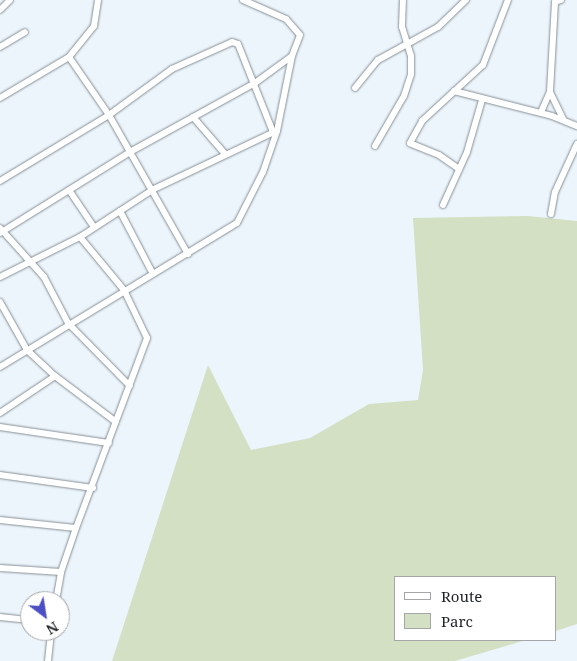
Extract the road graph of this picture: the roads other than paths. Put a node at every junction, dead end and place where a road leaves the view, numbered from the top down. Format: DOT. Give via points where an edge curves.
graph roads {
  1 [pos="10,0"];
  2 [pos="98,0"];
  3 [pos="243,0"];
  4 [pos="403,0"];
  5 [pos="466,0"];
  6 [pos="508,0"];
  7 [pos="561,0"];
  8 [pos="0,10"];
  9 [pos="25,32"];
  10 [pos="408,44"];
  11 [pos="0,47"];
  12 [pos="292,56"];
  13 [pos="69,57"];
  14 [pos="255,84"];
  15 [pos="355,88"];
  16 [pos="454,91"];
  17 [pos="550,92"];
  18 [pos="0,98"];
  19 [pos="482,100"];
  20 [pos="541,112"];
  21 [pos="109,115"];
  22 [pos="194,117"];
  23 [pos="563,119"];
  24 [pos="577,126"];
  25 [pos="275,131"];
  26 [pos="577,144"];
  27 [pos="375,146"];
  28 [pos="130,152"];
  29 [pos="225,154"];
  30 [pos="459,169"];
  31 [pos="0,181"];
  32 [pos="69,190"];
  33 [pos="154,190"];
  34 [pos="443,205"];
  35 [pos="120,211"];
  36 [pos="551,214"];
  37 [pos="94,228"];
  38 [pos="1,231"];
  39 [pos="80,237"];
  40 [pos="188,254"];
  41 [pos="32,261"];
  42 [pos="153,274"];
  43 [pos="0,276"];
  44 [pos="124,290"];
  45 [pos="0,302"];
  46 [pos="68,323"];
  47 [pos="27,350"];
  48 [pos="0,367"];
  49 [pos="56,376"];
  50 [pos="130,386"];
  51 [pos="0,413"];
  52 [pos="116,422"];
  53 [pos="0,428"];
  54 [pos="109,443"];
  55 [pos="0,475"];
  56 [pos="93,488"];
  57 [pos="0,520"];
  58 [pos="76,528"];
  59 [pos="0,568"];
  60 [pos="61,572"];
  61 [pos="58,591"];
  62 [pos="0,616"];
  63 [pos="20,619"];
  64 [pos="50,641"];
  65 [pos="48,661"];
  1 -- 8 [label="street"];
  2 -- 13 [label="street" via="94,26"];
  3 -- 12 [label="street" via="292,23 300,35"];
  4 -- 10 [label="street" via="402,27"];
  5 -- 10 [label="street" via="438,27"];
  6 -- 16 [label="street" via="483,66"];
  7 -- 17 [label="street" via="555,2"];
  9 -- 11 [label="street"];
  10 -- 15 [label="street" via="378,60"];
  10 -- 27 [label="street" via="412,61 409,82"];
  12 -- 14 [label="street"];
  12 -- 25 [label="street"];
  13 -- 18 [label="street"];
  13 -- 21 [label="street"];
  14 -- 21 [label="street" via="238,44 232,42 172,69"];
  14 -- 22 [label="street"];
  14 -- 25 [label="street"];
  16 -- 19 [label="street"];
  16 -- 30 [label="street" via="422,121 410,143 439,155"];
  17 -- 20 [label="street"];
  17 -- 23 [label="street"];
  19 -- 20 [label="street"];
  19 -- 30 [label="street"];
  20 -- 23 [label="street"];
  21 -- 28 [label="street"];
  21 -- 31 [label="street"];
  22 -- 28 [label="street"];
  22 -- 29 [label="street"];
  23 -- 24 [label="street"];
  25 -- 29 [label="street"];
  25 -- 40 [label="street" via="263,172 237,223"];
  26 -- 36 [label="street" via="555,192"];
  28 -- 32 [label="street"];
  28 -- 33 [label="street"];
  29 -- 33 [label="street"];
  30 -- 34 [label="street"];
  32 -- 37 [label="street"];
  32 -- 38 [label="street"];
  33 -- 35 [label="street"];
  33 -- 40 [label="street"];
  35 -- 37 [label="street"];
  35 -- 42 [label="street"];
  37 -- 39 [label="street"];
  38 -- 41 [label="street"];
  39 -- 41 [label="street"];
  39 -- 44 [label="street"];
  40 -- 42 [label="street"];
  41 -- 43 [label="street"];
  41 -- 46 [label="street"];
  42 -- 44 [label="street"];
  44 -- 46 [label="street"];
  44 -- 50 [label="street" via="147,335"];
  45 -- 47 [label="street"];
  46 -- 47 [label="street"];
  46 -- 50 [label="street"];
  47 -- 48 [label="street"];
  47 -- 49 [label="street"];
  49 -- 51 [label="street"];
  49 -- 52 [label="street"];
  50 -- 52 [label="street"];
  52 -- 54 [label="street"];
  53 -- 54 [label="street"];
  54 -- 56 [label="street"];
  55 -- 56 [label="street"];
  56 -- 58 [label="street"];
  57 -- 58 [label="street"];
  58 -- 60 [label="street"];
  59 -- 60 [label="street"];
  60 -- 61 [label="street"];
  62 -- 63 [label="street"];
  64 -- 65 [label="street"];
}
